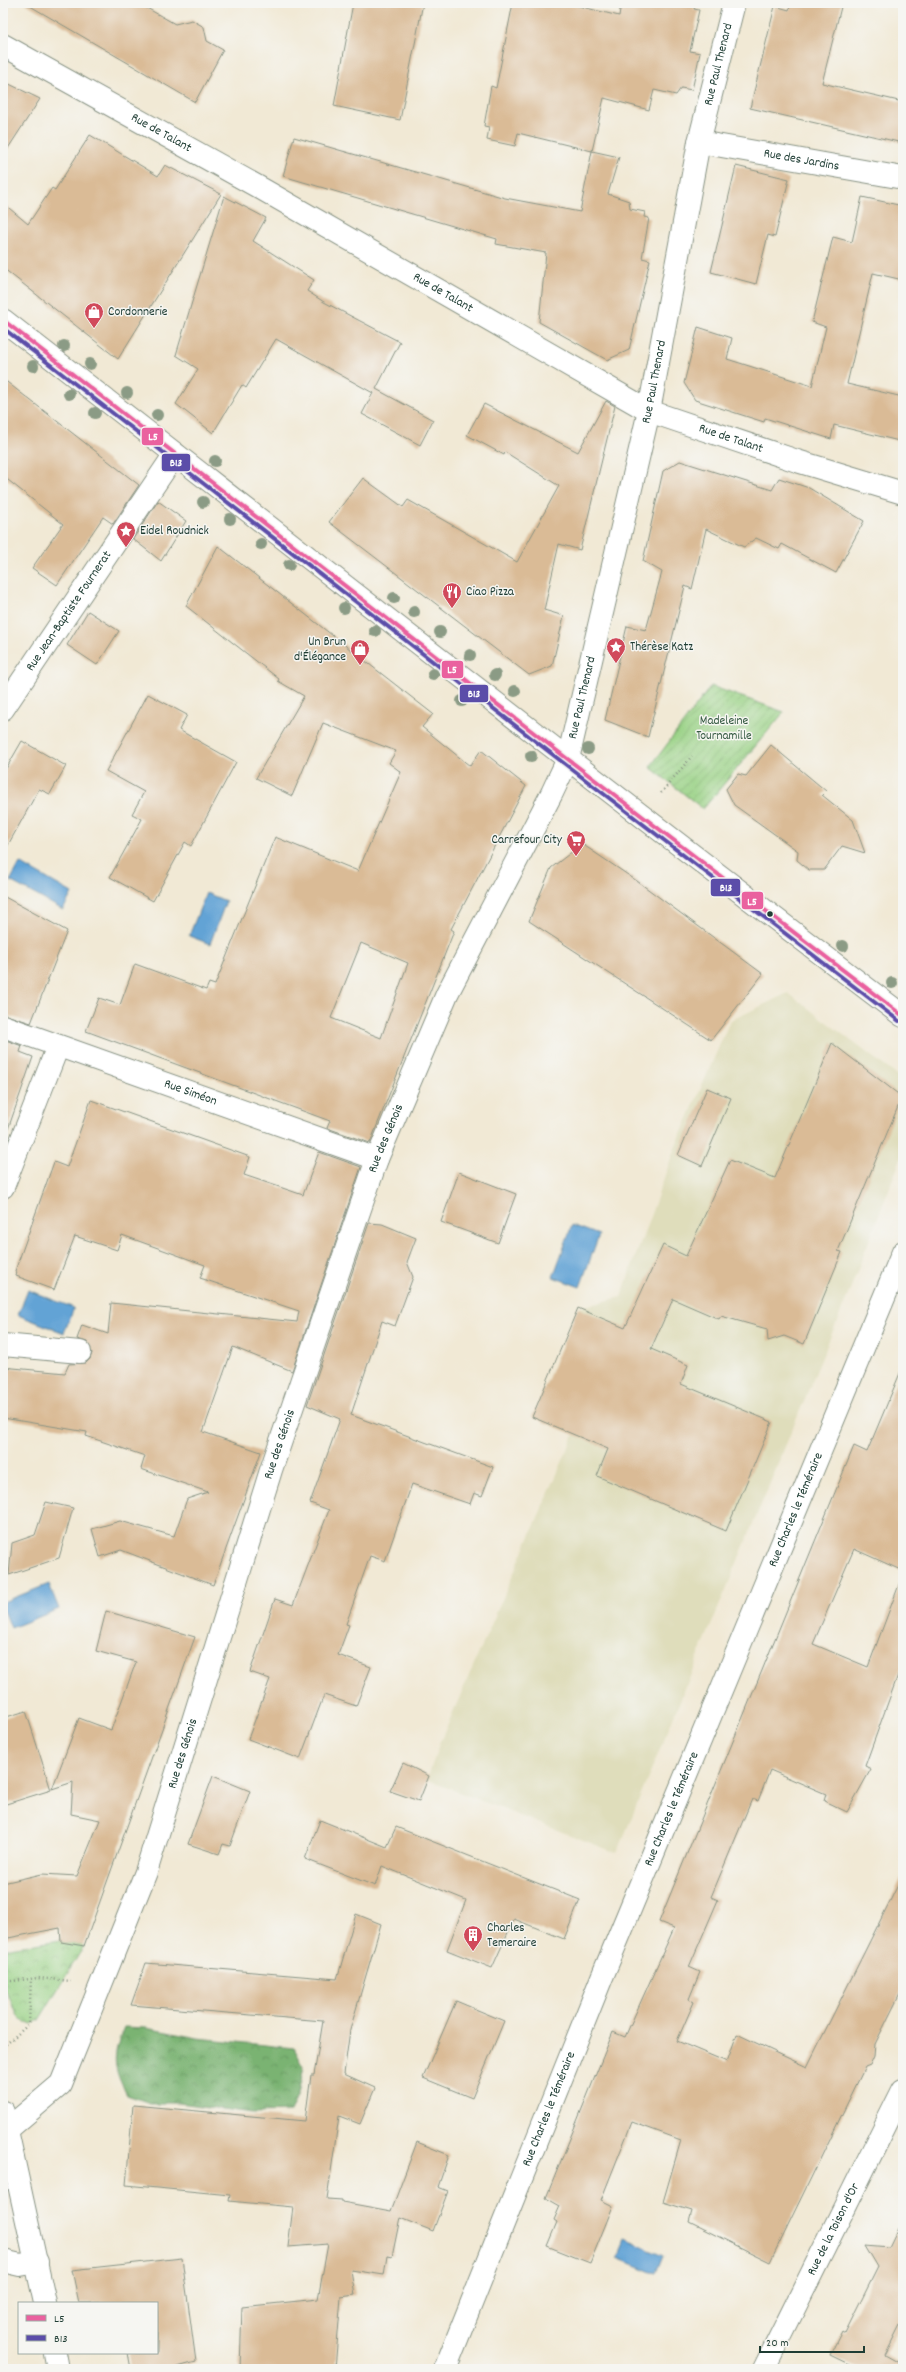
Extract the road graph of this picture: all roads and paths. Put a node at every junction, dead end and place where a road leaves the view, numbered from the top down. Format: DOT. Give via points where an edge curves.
graph roads {
  1 [pos="734,3"];
  2 [pos="3,45"];
  3 [pos="699,142"];
  4 [pos="903,178"];
  5 [pos="3,320"];
  6 [pos="649,411"];
  7 [pos="175,454"];
  8 [pos="903,493"];
  9 [pos="3,709"];
  10 [pos="692,756"];
  11 [pos="568,759"];
  12 [pos="641,817"];
  13 [pos="903,1016"];
  14 [pos="3,1026"];
  15 [pos="58,1046"];
  16 [pos="377,1159"];
  17 [pos="3,1187"];
  18 [pos="903,1252"];
  19 [pos="3,1346"];
  20 [pos="80,1352"];
  21 [pos="31,1979"];
  22 [pos="3,1982"];
  23 [pos="102,1983"];
  24 [pos="3,2047"];
  25 [pos="903,2090"];
  26 [pos="6,2121"];
  27 [pos="3,2261"];
  28 [pos="37,2262"];
  29 [pos="45,2302"];
  30 [pos="55,2354"];
  31 [pos="58,2369"];
  32 [pos="445,2369"];
  33 [pos="764,2369"];
  1 -- 3 [label="street, Rue Paul Thenard"];
  2 -- 6 [label="street, Rue de Talant" via="269,193"];
  3 -- 4 [label="street, Rue des Jardins"];
  3 -- 6 [label="street, Rue Paul Thenard"];
  5 -- 7 [label="street"];
  6 -- 8 [label="street, Rue de Talant" via="797,461"];
  6 -- 11 [label="street, Rue Paul Thenard" via="574,722"];
  7 -- 9 [label="street, Rue Jean-Baptiste Fournerat"];
  7 -- 11 [label="street"];
  10 -- 12 [label="path"];
  11 -- 12 [label="street"];
  11 -- 16 [label="street, Rue des Génois" via="447,994"];
  12 -- 13 [label="street"];
  14 -- 15 [label="street, Rue Siméon"];
  15 -- 16 [label="street, Rue Siméon"];
  15 -- 17 [label="street"];
  16 -- 23 [label="street, Rue des Génois" via="271,1470 146,1872"];
  18 -- 32 [label="street, Rue Charles le Téméraire" via="608,1962"];
  19 -- 20 [label="street"];
  21 -- 22 [label="path"];
  21 -- 23 [label="path"];
  21 -- 24 [label="path" via="29,2024"];
  23 -- 26 [label="street, Rue des Génois" via="61,2084"];
  25 -- 33 [label="street, Rue de la Toison d'Or"];
  26 -- 28 [label="street"];
  27 -- 28 [label="street" via="20,2265"];
  28 -- 29 [label="street"];
  30 -- 31 [label="street"];
}
